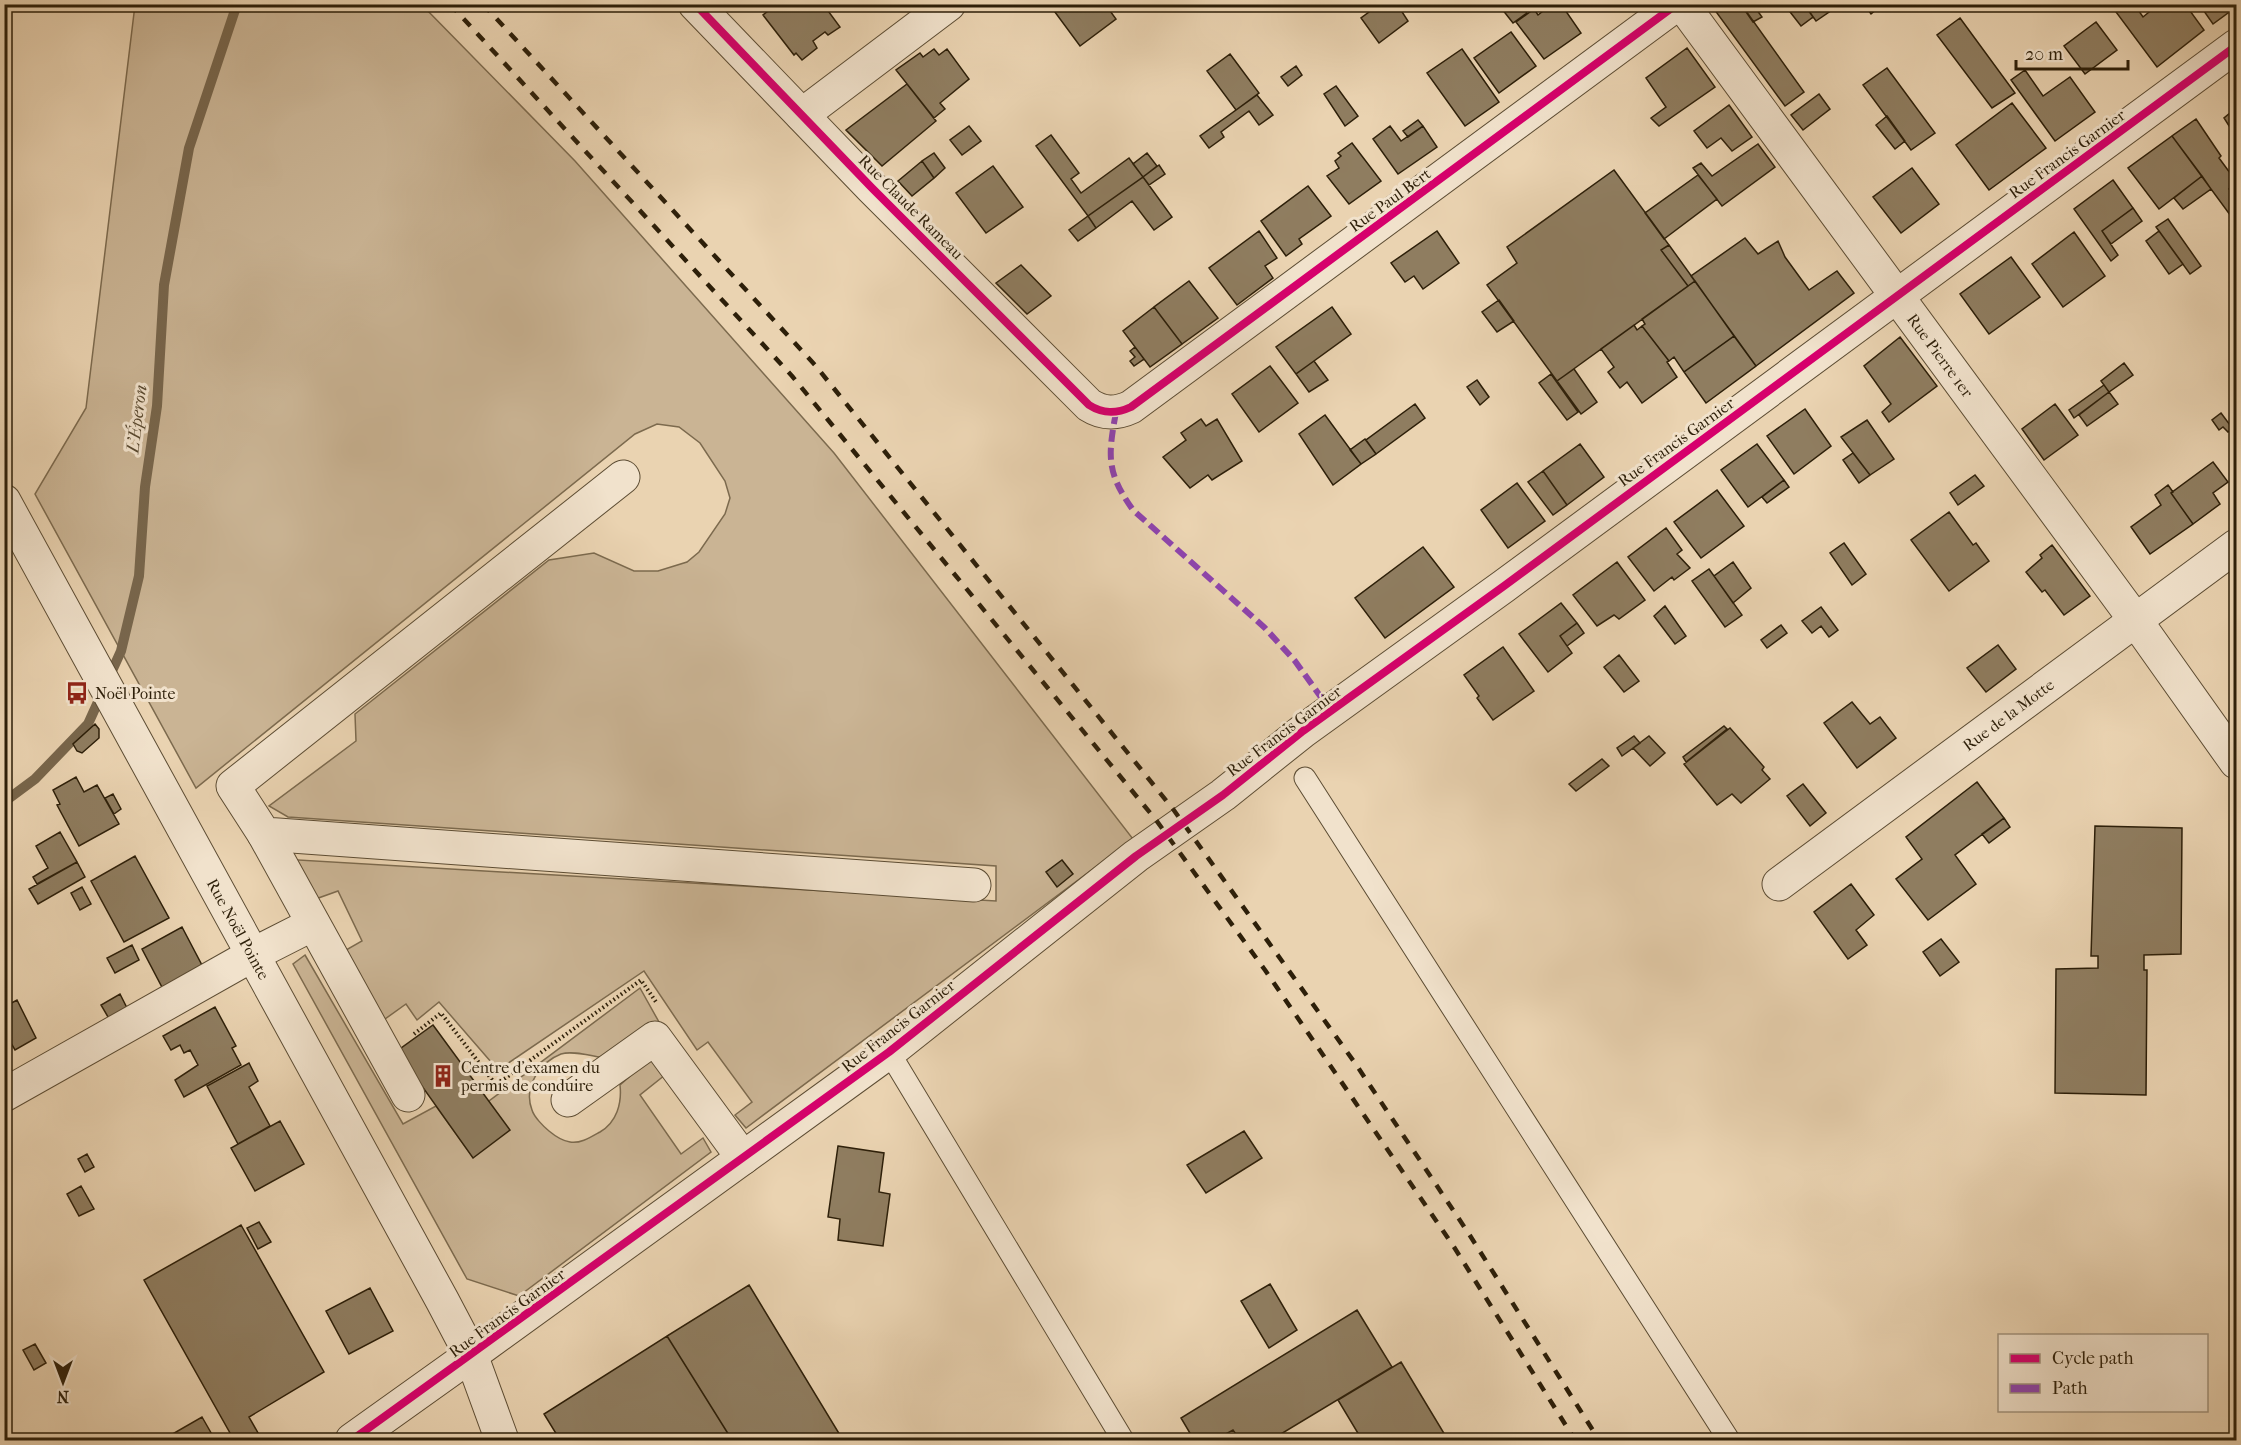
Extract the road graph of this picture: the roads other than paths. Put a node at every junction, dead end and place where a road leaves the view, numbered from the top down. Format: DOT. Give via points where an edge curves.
graph roads {
  1 [pos="695,4"];
  2 [pos="949,4"];
  3 [pos="1677,4"];
  4 [pos="1682,4"];
  5 [pos="2236,46"];
  6 [pos="802,115"];
  7 [pos="1897,296"];
  8 [pos="1116,412"];
  9 [pos="623,477"];
  10 [pos="4,501"];
  11 [pos="2236,546"];
  12 [pos="2136,621"];
  13 [pos="2236,762"];
  14 [pos="1305,778"];
  15 [pos="264,834"];
  16 [pos="1779,884"];
  17 [pos="974,885"];
  18 [pos="313,924"];
  19 [pos="254,954"];
  20 [pos="889,1052"];
  21 [pos="4,1095"];
  22 [pos="408,1095"];
  23 [pos="568,1100"];
  24 [pos="743,1158"];
  25 [pos="471,1355"];
  26 [pos="352,1440"];
  27 [pos="502,1440"];
  28 [pos="1123,1440"];
  29 [pos="1729,1440"];
  1 -- 6 [label="street, Rue Claude Rameau"];
  2 -- 6 [label="street"];
  3 -- 8 [label="street, Rue Paul Bert" via="1131,407"];
  4 -- 7 [label="street, Rue Pierre 1er"];
  5 -- 7 [label="street, Rue Francis Garnier"];
  6 -- 8 [label="street, Rue Claude Rameau" via="1089,405"];
  7 -- 12 [label="street, Rue Pierre 1er"];
  7 -- 20 [label="street, Rue Francis Garnier" via="1136,856"];
  9 -- 15 [label="street" via="233,786"];
  10 -- 19 [label="street, Rue Noël Pointe"];
  11 -- 12 [label="street, Rue de la Motte"];
  12 -- 13 [label="street, Rue Pierre 1er"];
  12 -- 16 [label="street, Rue de la Motte"];
  14 -- 29 [label="lane"];
  15 -- 17 [label="street"];
  15 -- 18 [label="street"];
  18 -- 19 [label="street"];
  18 -- 22 [label="street"];
  19 -- 21 [label="street"];
  19 -- 25 [label="street, Rue Noël Pointe"];
  20 -- 24 [label="street, Rue Francis Garnier"];
  20 -- 28 [label="lane"];
  23 -- 24 [label="street" via="655,1038"];
  24 -- 25 [label="street, Rue Francis Garnier"];
  25 -- 26 [label="street, Rue Francis Garnier"];
  25 -- 27 [label="street, Rue Noël Pointe"];
}
